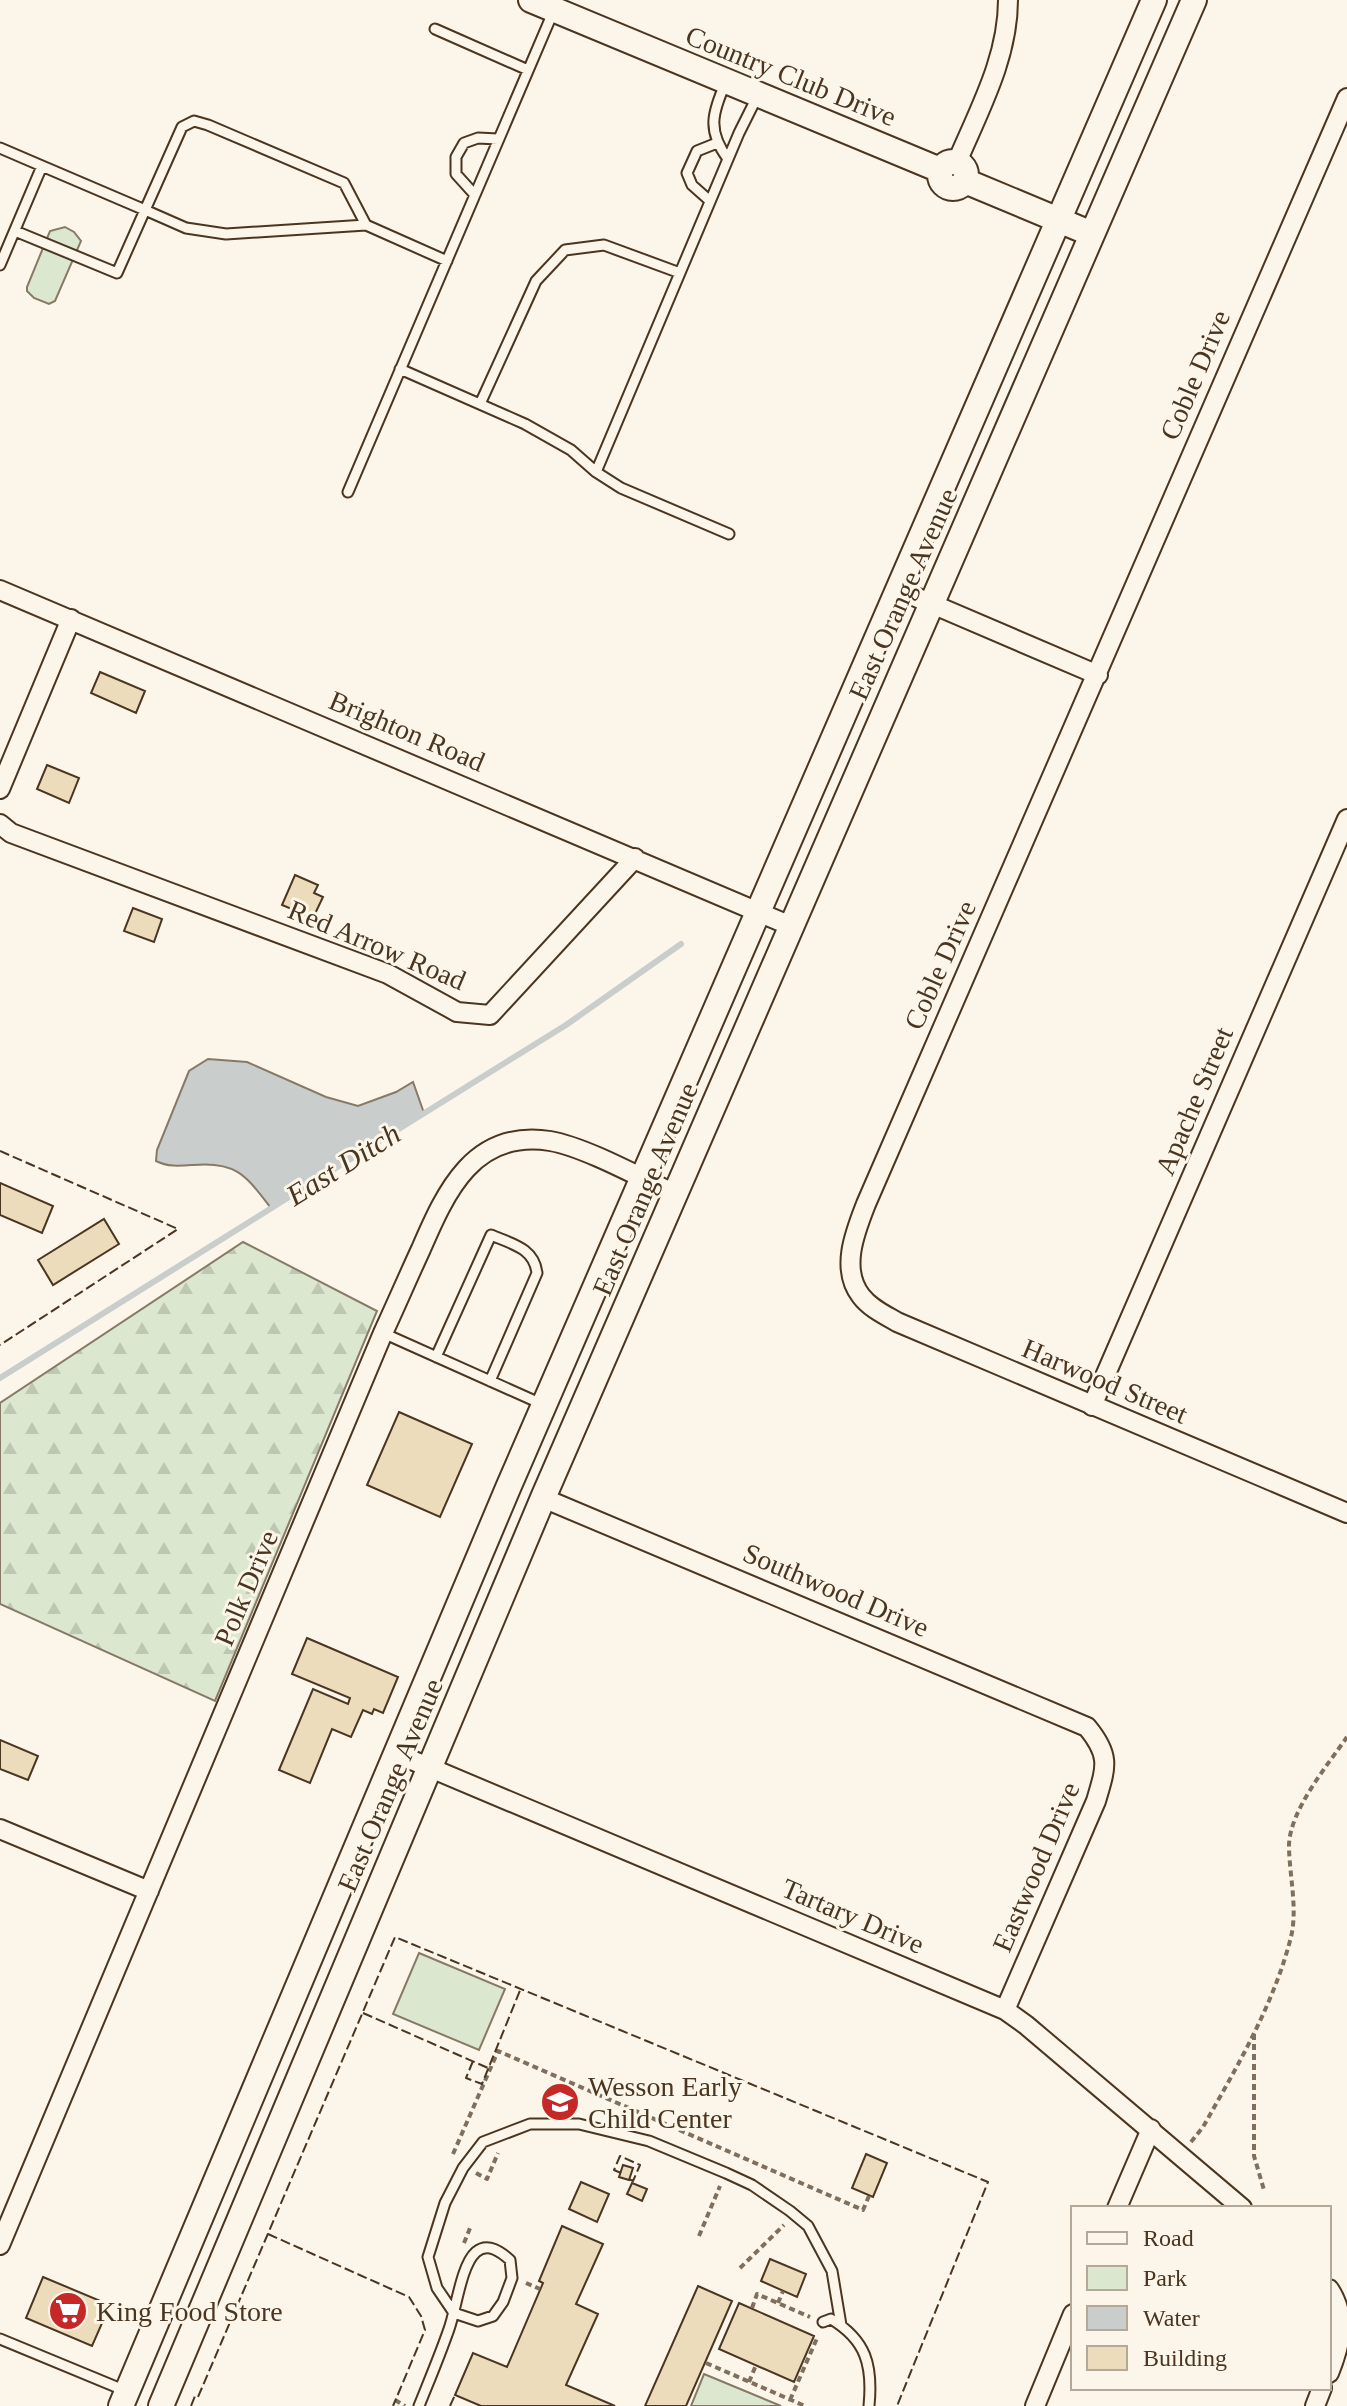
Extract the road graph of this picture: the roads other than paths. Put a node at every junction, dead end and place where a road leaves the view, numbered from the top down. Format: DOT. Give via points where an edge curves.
graph roads {
  1 [pos="531,0"];
  2 [pos="1008,0"];
  3 [pos="1154,0"];
  4 [pos="1194,0"];
  5 [pos="554,10"];
  6 [pos="435,29"];
  7 [pos="528,70"];
  8 [pos="726,82"];
  9 [pos="1347,98"];
  10 [pos="755,100"];
  11 [pos="498,139"];
  12 [pos="717,143"];
  13 [pos="0,148"];
  14 [pos="728,159"];
  15 [pos="42,166"];
  16 [pos="954,171"];
  17 [pos="475,195"];
  18 [pos="710,201"];
  19 [pos="145,210"];
  20 [pos="1058,220"];
  21 [pos="366,225"];
  22 [pos="15,231"];
  23 [pos="1092,234"];
  24 [pos="447,261"];
  25 [pos="0,265"];
  26 [pos="680,273"];
  27 [pos="400,369"];
  28 [pos="480,404"];
  29 [pos="596,472"];
  30 [pos="348,492"];
  31 [pos="729,534"];
  32 [pos="897,589"];
  33 [pos="0,590"];
  34 [pos="931,604"];
  35 [pos="71,619"];
  36 [pos="1098,675"];
  37 [pos="0,789"];
  38 [pos="1347,819"];
  39 [pos="0,824"];
  40 [pos="635,858"];
  41 [pos="757,910"];
  42 [pos="791,926"];
  43 [pos="642,1179"];
  44 [pos="675,1194"];
  45 [pos="854,1282"];
  46 [pos="383,1333"];
  47 [pos="436,1357"];
  48 [pos="490,1381"];
  49 [pos="544,1405"];
  50 [pos="1092,1406"];
  51 [pos="543,1498"];
  52 [pos="1347,1513"];
  53 [pos="1100,1743"];
  54 [pos="395,1753"];
  55 [pos="429,1767"];
  56 [pos="0,1829"];
  57 [pos="149,1891"];
  58 [pos="1005,2010"];
  59 [pos="1151,2129"];
  60 [pos="1118,2206"];
  61 [pos="1240,2206"];
  62 [pos="0,2245"];
  63 [pos="1331,2291"];
  64 [pos="454,2313"];
  65 [pos="1071,2319"];
  66 [pos="823,2322"];
  67 [pos="841,2325"];
  68 [pos="0,2339"];
  69 [pos="1331,2368"];
  70 [pos="124,2399"];
  71 [pos="161,2406"];
  72 [pos="419,2406"];
  73 [pos="869,2406"];
  74 [pos="1035,2406"];
  1 -- 5 [label="street, Country Club Drive"];
  2 -- 16 [label="street" via="999,65"];
  3 -- 20 [label="street, East Orange Avenue"];
  4 -- 23 [label="street, East Orange Avenue"];
  5 -- 7 [label="lane"];
  5 -- 8 [label="street, Country Club Drive"];
  6 -- 7 [label="lane"];
  7 -- 11 [label="lane"];
  8 -- 10 [label="street, Country Club Drive"];
  8 -- 12 [label="lane" via="715,107"];
  9 -- 36 [label="street, Coble Drive"];
  10 -- 14 [label="lane"];
  10 -- 16 [label="street, Country Club Drive"];
  11 -- 17 [label="lane"];
  11 -- 17 [label="lane" via="464,143 456,157 456,174"];
  12 -- 14 [label="lane"];
  12 -- 18 [label="lane" via="697,151 687,173"];
  13 -- 15 [label="lane"];
  14 -- 18 [label="lane"];
  15 -- 19 [label="lane"];
  15 -- 22 [label="lane"];
  16 -- 20 [label="street, Country Club Drive"];
  17 -- 24 [label="lane"];
  18 -- 26 [label="lane"];
  19 -- 21 [label="lane" via="186,228 226,234"];
  19 -- 21 [label="lane" via="182,127 194,121 344,183"];
  19 -- 22 [label="lane" via="117,273"];
  20 -- 23 [label="street, Country Club Drive"];
  20 -- 32 [label="street, East Orange Avenue"];
  21 -- 24 [label="lane"];
  22 -- 25 [label="lane"];
  23 -- 34 [label="street, East Orange Avenue"];
  24 -- 27 [label="lane"];
  26 -- 28 [label="lane" via="604,245 565,250 536,281"];
  26 -- 29 [label="lane"];
  27 -- 28 [label="lane"];
  27 -- 30 [label="lane"];
  28 -- 29 [label="lane" via="571,450"];
  29 -- 31 [label="lane"];
  32 -- 34 [label="street"];
  32 -- 41 [label="street, East Orange Avenue"];
  33 -- 35 [label="street, Brighton Road"];
  34 -- 36 [label="street"];
  34 -- 42 [label="street, East Orange Avenue"];
  35 -- 37 [label="street"];
  35 -- 40 [label="street, Brighton Road"];
  36 -- 45 [label="street, Coble Drive" via="866,1204 851,1249"];
  38 -- 50 [label="street, Apache Street"];
  39 -- 40 [label="street, Red Arrow Road" via="11,833 388,974 457,1012 490,1015"];
  40 -- 41 [label="street, Brighton Road"];
  41 -- 42 [label="street, Brighton Road"];
  41 -- 43 [label="street, East Orange Avenue"];
  42 -- 44 [label="street, East Orange Avenue"];
  43 -- 44 [label="street, Polk Drive"];
  43 -- 46 [label="street, Polk Drive" via="553,1142 529,1139 486,1152 466,1167 443,1198"];
  43 -- 49 [label="street, East Orange Avenue"];
  44 -- 51 [label="street, East Orange Avenue"];
  45 -- 50 [label="street, Harwood Street" via="871,1306 897,1322"];
  46 -- 47 [label="lane"];
  46 -- 57 [label="street, Polk Drive"];
  47 -- 48 [label="lane"];
  47 -- 48 [label="lane" via="491,1235 528,1251 537,1273"];
  48 -- 49 [label="lane"];
  49 -- 54 [label="street, East Orange Avenue"];
  50 -- 52 [label="street, Harwood Street"];
  51 -- 53 [label="street, Southwood Drive" via="1062,1716 1087,1727"];
  51 -- 55 [label="street, East Orange Avenue"];
  53 -- 58 [label="street, Eastwood Drive" via="1106,1769 1096,1801"];
  54 -- 55 [label="street, Tartary Drive"];
  54 -- 70 [label="street, East Orange Avenue"];
  55 -- 58 [label="street, Tartary Drive"];
  55 -- 71 [label="street, East Orange Avenue"];
  56 -- 57 [label="street"];
  57 -- 62 [label="street, Polk Drive"];
  58 -- 59 [label="street, Tartary Drive"];
  59 -- 60 [label="street"];
  59 -- 61 [label="street, Tartary Drive"];
  63 -- 69 [label="street" via="1345,2325"];
  64 -- 64 [label="lane" via="476,2252 498,2250 510,2260 512,2278 493,2316 478,2321"];
  64 -- 67 [label="lane" via="437,2288 428,2257 463,2168 483,2142 530,2124 579,2124 649,2141 752,2185 790,2211 808,2226 832,2271"];
  64 -- 72 [label="lane"];
  65 -- 74 [label="street"];
  66 -- 67 [label="lane" via="831,2319"];
  67 -- 73 [label="lane" via="863,2350"];
  68 -- 70 [label="lane"];
}
